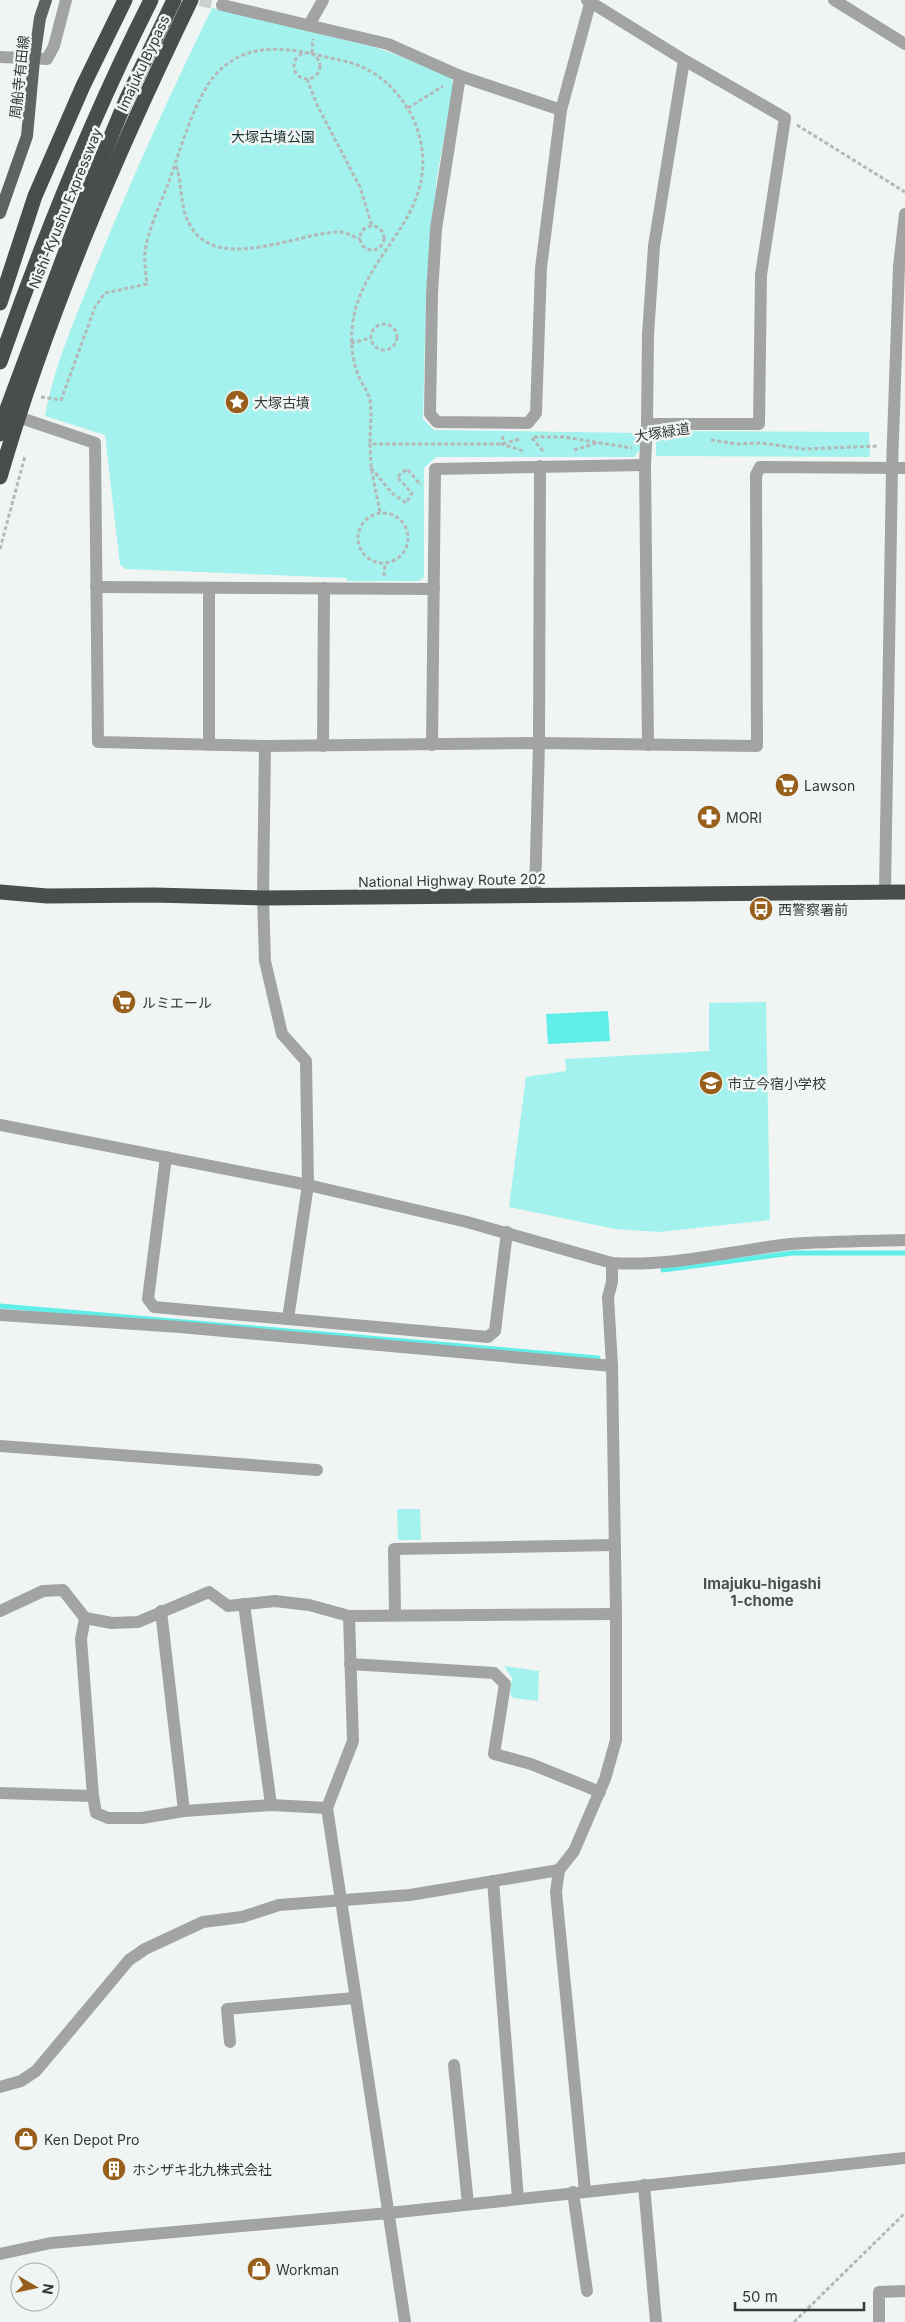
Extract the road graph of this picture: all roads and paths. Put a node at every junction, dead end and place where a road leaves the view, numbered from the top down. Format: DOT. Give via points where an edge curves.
graph roads {
  1 [pos="46,0"];
  2 [pos="66,0"];
  3 [pos="126,0"];
  4 [pos="151,0"];
  5 [pos="174,0"];
  6 [pos="191,0"];
  7 [pos="323,0"];
  8 [pos="834,0"];
  9 [pos="589,1"];
  10 [pos="222,4"];
  11 [pos="309,25"];
  12 [pos="905,44"];
  13 [pos="312,53"];
  14 [pos="0,57"];
  15 [pos="34,60"];
  16 [pos="684,60"];
  17 [pos="460,76"];
  18 [pos="307,79"];
  19 [pos="408,108"];
  20 [pos="561,110"];
  21 [pos="785,118"];
  22 [pos="175,165"];
  23 [pos="905,192"];
  24 [pos="0,213"];
  25 [pos="905,214"];
  26 [pos="372,226"];
  27 [pos="360,239"];
  28 [pos="382,246"];
  29 [pos="387,249"];
  30 [pos="0,303"];
  31 [pos="370,338"];
  32 [pos="352,343"];
  33 [pos="0,362"];
  34 [pos="46,388"];
  35 [pos="26,393"];
  36 [pos="43,397"];
  37 [pos="18,417"];
  38 [pos="35,423"];
  39 [pos="504,423"];
  40 [pos="648,424"];
  41 [pos="0,434"];
  42 [pos="704,439"];
  43 [pos="597,442"];
  44 [pos="370,444"];
  45 [pos="502,444"];
  46 [pos="647,444"];
  47 [pos="892,446"];
  48 [pos="27,450"];
  49 [pos="527,452"];
  50 [pos="570,452"];
  51 [pos="536,453"];
  52 [pos="542,460"];
  53 [pos="645,465"];
  54 [pos="371,467"];
  55 [pos="892,468"];
  56 [pos="905,468"];
  57 [pos="0,477"];
  58 [pos="434,487"];
  59 [pos="380,512"];
  60 [pos="0,549"];
  61 [pos="385,564"];
  62 [pos="384,571"];
  63 [pos="96,587"];
  64 [pos="324,588"];
  65 [pos="209,589"];
  66 [pos="434,589"];
  67 [pos="540,743"];
  68 [pos="432,744"];
  69 [pos="209,745"];
  70 [pos="648,745"];
  71 [pos="265,746"];
  72 [pos="323,746"];
  73 [pos="0,892"];
  74 [pos="885,892"];
  75 [pos="905,892"];
  76 [pos="535,896"];
  77 [pos="263,898"];
  78 [pos="0,1125"];
  79 [pos="166,1157"];
  80 [pos="308,1185"];
  81 [pos="507,1232"];
  82 [pos="905,1240"];
  83 [pos="612,1263"];
  84 [pos="0,1315"];
  85 [pos="288,1319"];
  86 [pos="612,1366"];
  87 [pos="0,1446"];
  88 [pos="317,1470"];
  89 [pos="615,1545"];
  90 [pos="244,1604"];
  91 [pos="0,1611"];
  92 [pos="161,1611"];
  93 [pos="616,1614"];
  94 [pos="395,1615"];
  95 [pos="349,1616"];
  96 [pos="85,1618"];
  97 [pos="350,1664"];
  98 [pos="600,1792"];
  99 [pos="0,1793"];
  100 [pos="93,1796"];
  101 [pos="271,1805"];
  102 [pos="327,1808"];
  103 [pos="184,1811"];
  104 [pos="559,1870"];
  105 [pos="492,1881"];
  106 [pos="341,1901"];
  107 [pos="355,1998"];
  108 [pos="230,2042"];
  109 [pos="454,2064"];
  110 [pos="0,2088"];
  111 [pos="905,2158"];
  112 [pos="644,2185"];
  113 [pos="579,2191"];
  114 [pos="518,2199"];
  115 [pos="468,2204"];
  116 [pos="389,2213"];
  117 [pos="905,2213"];
  118 [pos="0,2254"];
  119 [pos="588,2291"];
  120 [pos="905,2291"];
  121 [pos="405,2322"];
  122 [pos="656,2322"];
  123 [pos="794,2322"];
  124 [pos="879,2322"];
  1 -- 15 [label="main road, 周船寺有田線"];
  2 -- 15 [label="street" via="54,46 47,59"];
  3 -- 30 [label="highway" via="83,86 35,196"];
  4 -- 33 [label="highway, Nishi-Kyushu Expressway" via="68,179"];
  5 -- 41 [label="highway, Nishi-Kyushu Expressway" via="127,98 89,189"];
  6 -- 35 [label="highway, Imajuku Bypass" via="136,115 69,275"];
  7 -- 11 [label="street"];
  8 -- 12 [label="street"];
  9 -- 16 [label="street"];
  9 -- 20 [label="street"];
  10 -- 11 [label="street"];
  11 -- 17 [label="street" via="388,44"];
  13 -- 18 [label="path" via="319,59 320,68 316,76"];
  13 -- 18 [label="path" via="303,53 296,59 294,68 299,76"];
  13 -- 19 [label="path" via="352,63 375,74"];
  13 -- 22 [label="path" via="283,48 250,53 217,73 206,88"];
  14 -- 15 [label="street"];
  15 -- 24 [label="main road, 周船寺有田線" via="28,136"];
  16 -- 21 [label="street"];
  16 -- 40 [label="street" via="654,246 648,335"];
  17 -- 19 [label="path"];
  17 -- 20 [label="street"];
  17 -- 39 [label="street" via="436,229 430,414 437,422"];
  18 -- 26 [label="path" via="360,187"];
  19 -- 29 [label="path" via="419,134 422,173 417,201"];
  20 -- 39 [label="street" via="541,268 536,413 528,423"];
  21 -- 23 [label="path"];
  21 -- 40 [label="street" via="761,275 759,424"];
  22 -- 27 [label="path" via="190,226 204,241 224,249 340,231"];
  22 -- 36 [label="path" via="145,252 147,284 105,293 95,307 61,400"];
  25 -- 47 [label="street" via="899,266"];
  26 -- 27 [label="path" via="363,230"];
  26 -- 28 [label="path" via="384,233"];
  27 -- 28 [label="path" via="364,248 373,251"];
  28 -- 29 [label="path"];
  29 -- 32 [label="path" via="355,308"];
  31 -- 31 [label="path" via="375,348 385,351 394,347 398,337 393,327 383,324 374,328"];
  31 -- 32 [label="path"];
  32 -- 44 [label="path" via="357,372 370,399"];
  34 -- 36 [label="path"];
  35 -- 36 [label="path"];
  35 -- 37 [label="highway, Imajuku Bypass"];
  36 -- 38 [label="path"];
  37 -- 38 [label="street"];
  37 -- 57 [label="highway, Imajuku Bypass"];
  38 -- 63 [label="street" via="95,443"];
  39 -- 45 [label="path"];
  40 -- 46 [label="street"];
  42 -- 47 [label="path, 大塚緑道" via="804,449"];
  43 -- 45 [label="path, 大塚緑道" via="556,437 518,439"];
  43 -- 46 [label="path, 大塚緑道" via="630,448"];
  43 -- 50 [label="path"];
  44 -- 45 [label="path, 大塚緑道"];
  44 -- 54 [label="path"];
  45 -- 49 [label="path"];
  46 -- 53 [label="street"];
  47 -- 55 [label="street"];
  48 -- 60 [label="path"];
  51 -- 52 [label="path"];
  52 -- 53 [label="street"];
  52 -- 58 [label="street" via="435,469"];
  52 -- 67 [label="street"];
  53 -- 70 [label="street"];
  54 -- 58 [label="path" via="393,494 406,503 412,493 397,477 407,469 423,487"];
  54 -- 59 [label="path"];
  55 -- 56 [label="street"];
  55 -- 70 [label="street" via="760,467 756,475 757,746"];
  55 -- 74 [label="street"];
  58 -- 66 [label="street"];
  59 -- 61 [label="path" via="364,521 358,540 367,558"];
  59 -- 61 [label="path" via="400,518 409,536 403,554"];
  61 -- 62 [label="path"];
  63 -- 65 [label="street"];
  63 -- 69 [label="street" via="98,742"];
  64 -- 65 [label="street"];
  64 -- 66 [label="street"];
  64 -- 72 [label="street"];
  65 -- 69 [label="street"];
  66 -- 68 [label="street"];
  67 -- 68 [label="street"];
  67 -- 70 [label="street"];
  67 -- 76 [label="street"];
  68 -- 72 [label="street"];
  69 -- 71 [label="street"];
  71 -- 72 [label="street"];
  71 -- 77 [label="street"];
  73 -- 77 [label="highway, National Highway Route 202" via="47,896 154,894"];
  74 -- 75 [label="highway, National Highway Route 202"];
  74 -- 76 [label="highway, National Highway Route 202"];
  76 -- 77 [label="highway, National Highway Route 202"];
  77 -- 80 [label="street" via="265,960 282,1034 306,1061"];
  78 -- 79 [label="street"];
  79 -- 80 [label="street"];
  79 -- 85 [label="street" via="148,1299 154,1306"];
  80 -- 81 [label="street"];
  80 -- 85 [label="street"];
  81 -- 83 [label="street"];
  81 -- 85 [label="street" via="495,1332 488,1337"];
  82 -- 83 [label="street" via="791,1244 702,1258"];
  83 -- 86 [label="street" via="608,1297"];
  84 -- 86 [label="street" via="180,1327"];
  86 -- 89 [label="street"];
  87 -- 88 [label="street"];
  89 -- 93 [label="street"];
  89 -- 94 [label="street" via="394,1549"];
  90 -- 92 [label="street" via="228,1606 209,1592"];
  90 -- 95 [label="street" via="275,1601 310,1605"];
  90 -- 101 [label="street"];
  91 -- 96 [label="street" via="43,1592 63,1590"];
  92 -- 96 [label="street" via="138,1622 112,1623"];
  92 -- 103 [label="street"];
  93 -- 94 [label="street"];
  93 -- 98 [label="street" via="616,1740"];
  94 -- 95 [label="street"];
  95 -- 97 [label="street"];
  96 -- 100 [label="street" via="81,1639"];
  97 -- 98 [label="street" via="494,1673 505,1684 494,1754 531,1764"];
  97 -- 102 [label="street" via="353,1741"];
  98 -- 104 [label="street" via="574,1852"];
  99 -- 100 [label="street"];
  100 -- 103 [label="street" via="96,1812 108,1818 142,1818"];
  101 -- 102 [label="street"];
  101 -- 103 [label="street"];
  102 -- 106 [label="street"];
  104 -- 105 [label="street"];
  104 -- 113 [label="street" via="556,1892"];
  105 -- 106 [label="street" via="410,1895"];
  105 -- 114 [label="street"];
  106 -- 107 [label="street"];
  106 -- 110 [label="street" via="278,1905 242,1917 203,1922 145,1949 129,1960 36,2071 21,2081"];
  107 -- 108 [label="street" via="228,2010"];
  107 -- 116 [label="street"];
  109 -- 115 [label="street"];
  111 -- 112 [label="street"];
  112 -- 113 [label="street"];
  112 -- 122 [label="street"];
  113 -- 114 [label="street"];
  113 -- 119 [label="street"];
  114 -- 115 [label="street"];
  115 -- 116 [label="street"];
  116 -- 118 [label="street" via="51,2244"];
  116 -- 121 [label="street"];
  117 -- 123 [label="path"];
  120 -- 124 [label="street" via="879,2292"];
}
